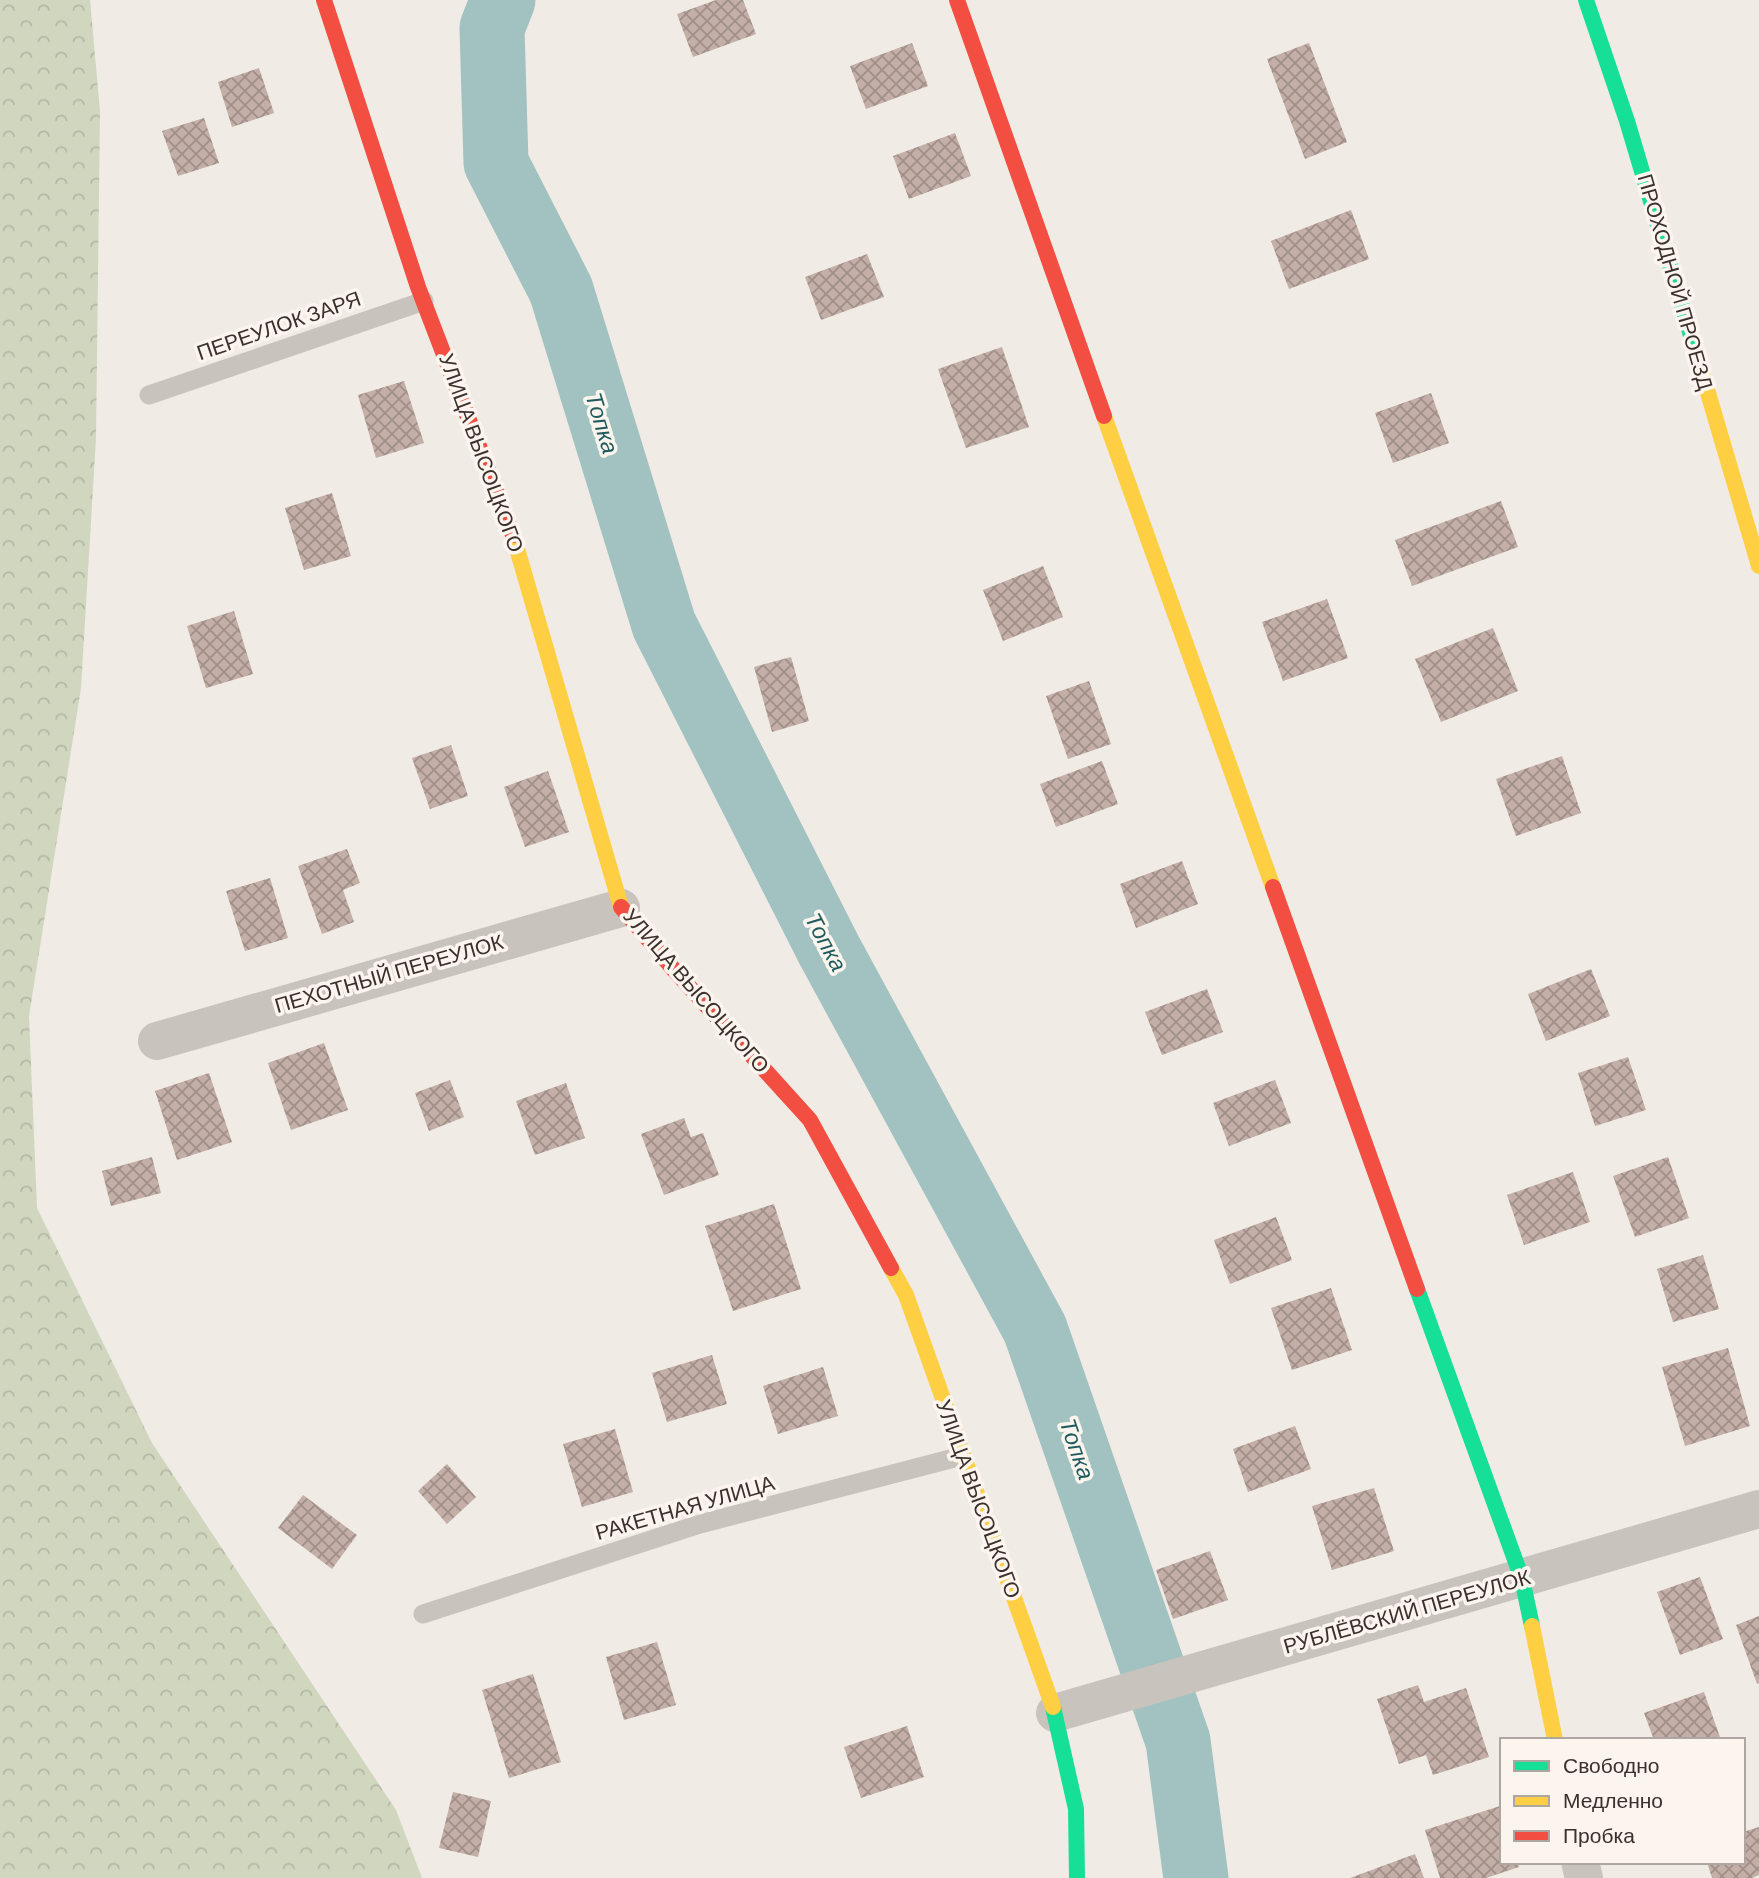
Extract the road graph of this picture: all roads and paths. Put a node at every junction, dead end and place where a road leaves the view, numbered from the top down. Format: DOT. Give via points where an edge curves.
graph roads {
  1 [pos="324,0"];
  2 [pos="957,0"];
  3 [pos="1586,0"];
  4 [pos="424,301"];
  5 [pos="149,395"];
  6 [pos="1758,561"];
  7 [pos="621,908"];
  8 [pos="157,1041"];
  9 [pos="962,1456"];
  10 [pos="1759,1509"];
  11 [pos="1522,1579"];
  12 [pos="423,1614"];
  13 [pos="1055,1713"];
  14 [pos="1555,1738"];
  15 [pos="1077,1878"];
  1 -- 4 [label="street, УЛИЦА ВЫСОЦКОГО"];
  2 -- 11 [label="street"];
  3 -- 6 [label="street, ПРОХОДНОЙ ПРОЕЗД" via="1631,134"];
  4 -- 5 [label="lane, ПЕРЕУЛОК ЗАРЯ"];
  4 -- 7 [label="street, УЛИЦА ВЫСОЦКОГО" via="510,525"];
  7 -- 8 [label="street, ПЕХОТНЫЙ ПЕРЕУЛОК"];
  7 -- 9 [label="street, УЛИЦА ВЫСОЦКОГО" via="810,1120 906,1295"];
  9 -- 12 [label="lane, РАКЕТНАЯ УЛИЦА" via="700,1524"];
  9 -- 13 [label="street, УЛИЦА ВЫСОЦКОГО"];
  10 -- 11 [label="street, РУБЛЁВСКИЙ ПЕРЕУЛОК"];
  11 -- 13 [label="street, РУБЛЁВСКИЙ ПЕРЕУЛОК"];
  11 -- 14 [label="street"];
  13 -- 15 [label="street, УЛИЦА ВЫСОЦКОГО" via="1076,1809"];
}
